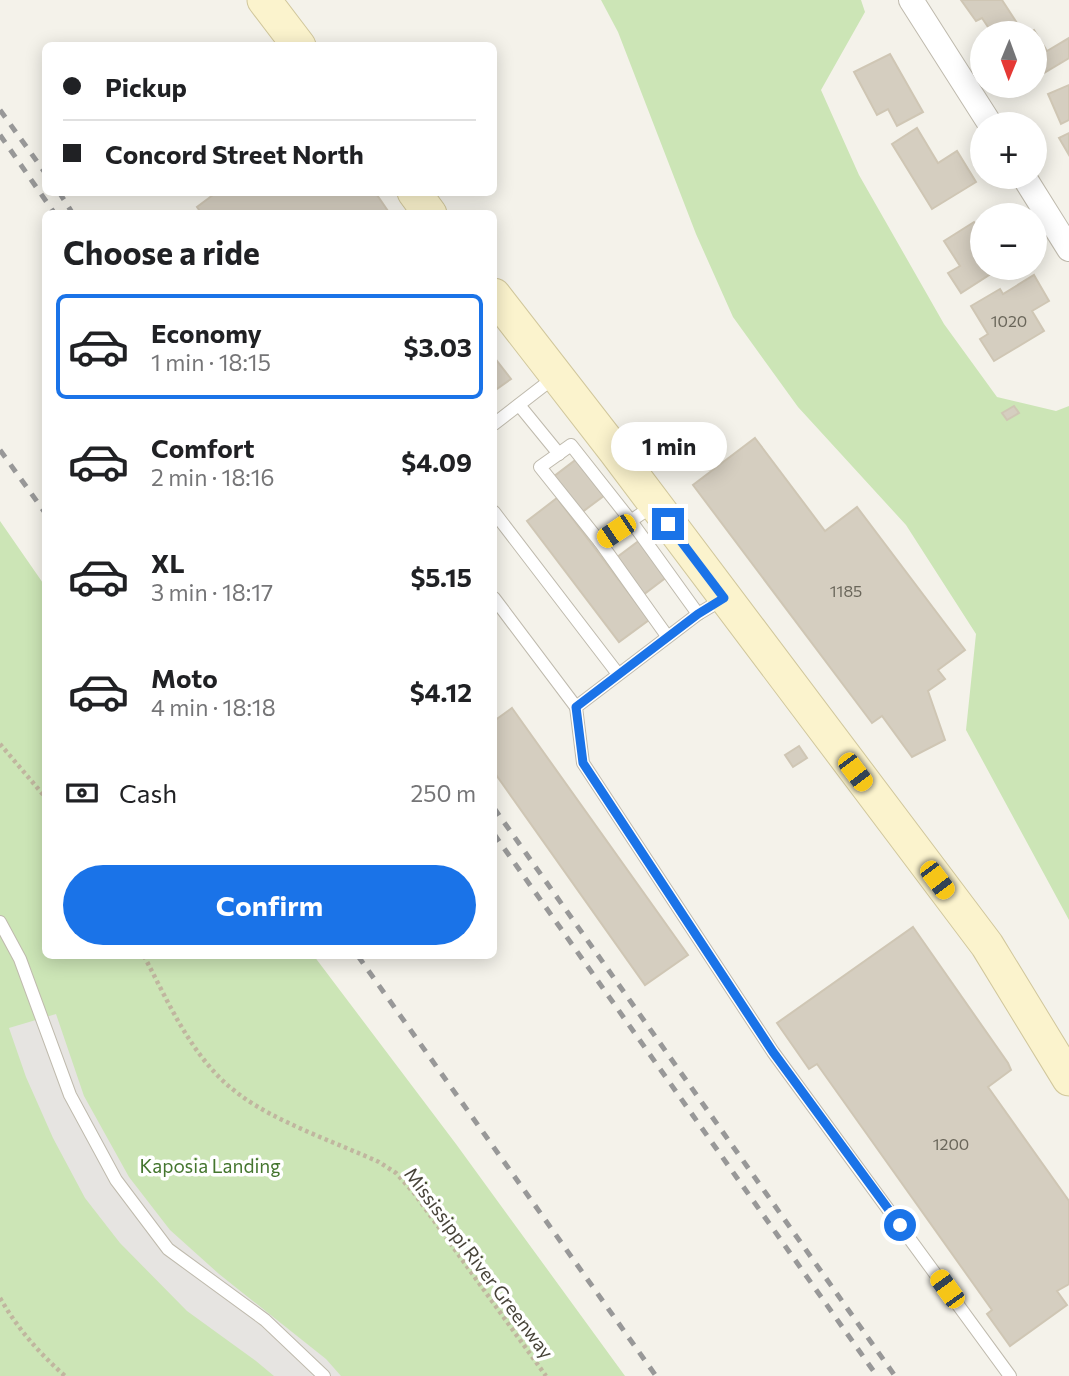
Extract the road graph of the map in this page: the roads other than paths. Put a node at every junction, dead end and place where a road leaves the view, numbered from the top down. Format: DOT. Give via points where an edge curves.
graph roads {
  1 [pos="264,0"];
  2 [pos="911,0"];
  3 [pos="296,42"];
  4 [pos="982,112"];
  5 [pos="1032,189"];
  6 [pos="1069,249"];
  7 [pos="497,299"];
  8 [pos="556,376"];
  9 [pos="519,405"];
  10 [pos="497,422"];
  11 [pos="559,454"];
  12 [pos="643,513"];
  13 [pos="497,516"];
  14 [pos="600,542"];
  15 [pos="497,601"];
  16 [pos="711,606"];
  17 [pos="667,636"];
  18 [pos="618,674"];
  19 [pos="576,707"];
  20 [pos="0,922"];
  21 [pos="1069,1079"];
  22 [pos="324,1376"];
  23 [pos="1010,1376"];
  1 -- 3 [label="main road"];
  2 -- 4 [label="street"];
  5 -- 6 [label="street"];
  7 -- 8 [label="main road"];
  8 -- 9 [label="lane"];
  8 -- 12 [label="main road"];
  9 -- 10 [label="lane"];
  9 -- 11 [label="lane"];
  11 -- 12 [label="lane" via="571,445"];
  11 -- 14 [label="lane" via="540,467"];
  12 -- 14 [label="lane"];
  12 -- 16 [label="main road"];
  13 -- 18 [label="lane"];
  14 -- 17 [label="lane"];
  15 -- 19 [label="lane"];
  16 -- 17 [label="lane"];
  16 -- 21 [label="main road" via="987,945"];
  17 -- 18 [label="lane"];
  18 -- 19 [label="lane"];
  19 -- 23 [label="lane" via="583,763 773,1052"];
  20 -- 22 [label="lane" via="20,958 70,1095 116,1181 167,1249 265,1320"];
}
